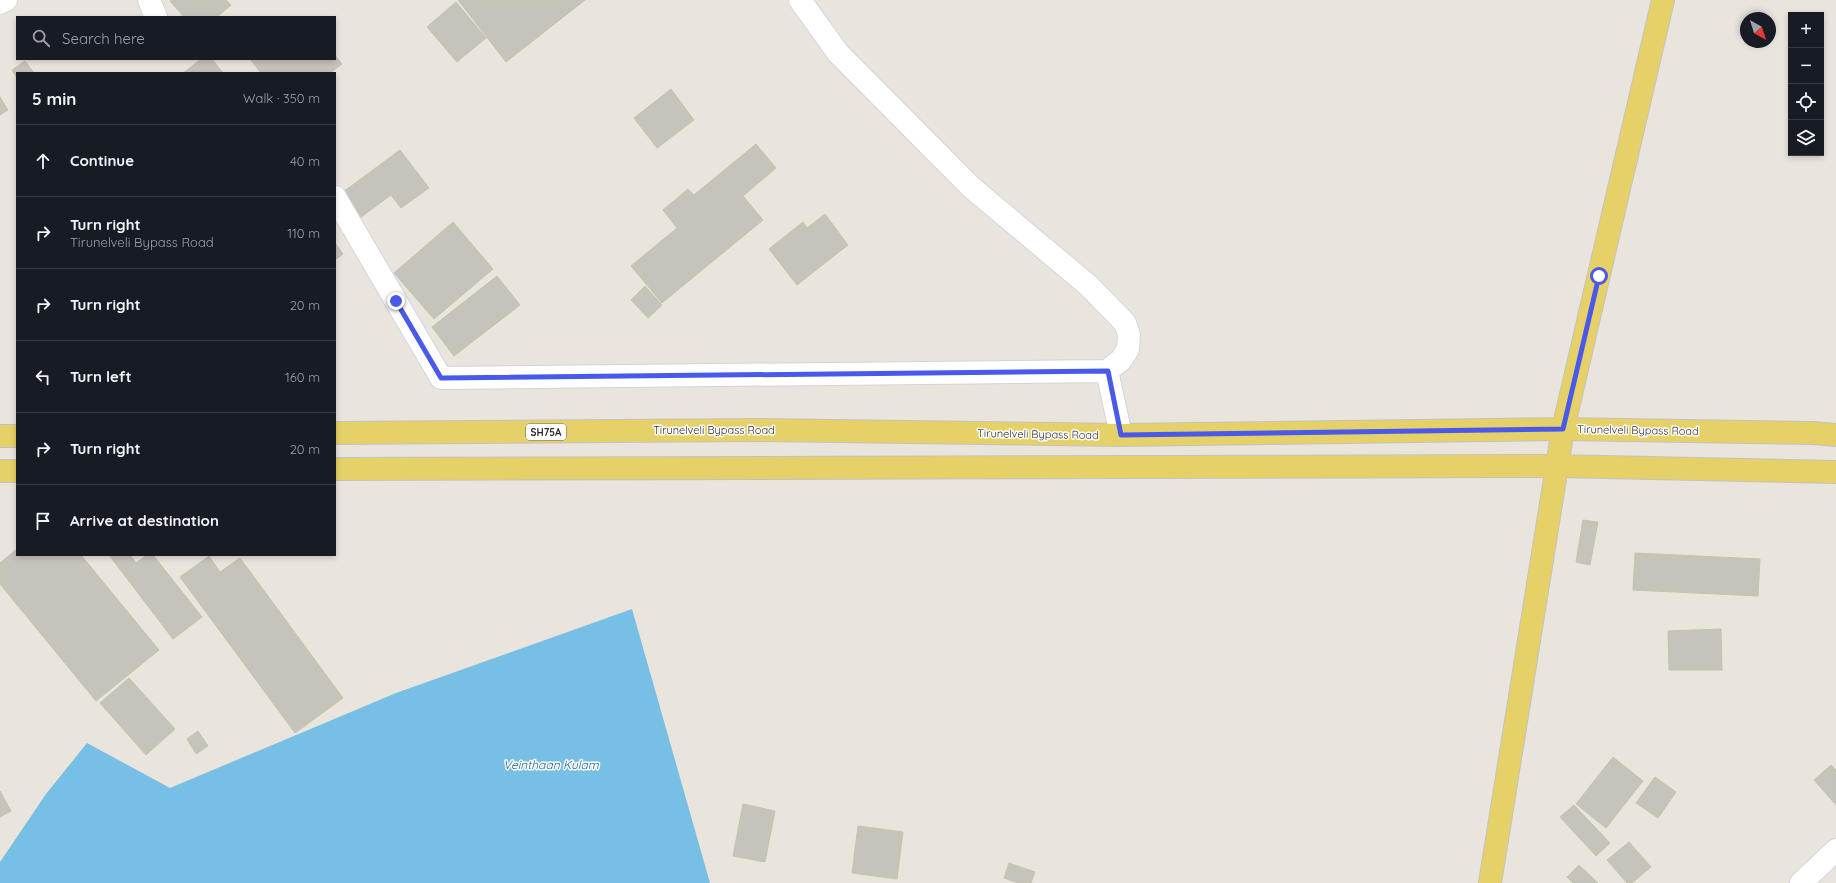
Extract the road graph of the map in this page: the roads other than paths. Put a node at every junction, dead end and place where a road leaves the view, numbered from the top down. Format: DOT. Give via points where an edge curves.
graph roads {
  1 [pos="6,0"];
  2 [pos="149,0"];
  3 [pos="800,0"];
  4 [pos="1663,0"];
  5 [pos="0,3"];
  6 [pos="156,16"];
  7 [pos="336,200"];
  8 [pos="1108,371"];
  9 [pos="1563,429"];
  10 [pos="336,433"];
  11 [pos="1121,435"];
  12 [pos="1836,435"];
  13 [pos="0,436"];
  14 [pos="16,436"];
  15 [pos="1557,466"];
  16 [pos="336,469"];
  17 [pos="0,471"];
  18 [pos="16,471"];
  19 [pos="1836,472"];
  20 [pos="1836,850"];
  21 [pos="1490,883"];
  22 [pos="1801,883"];
  1 -- 5 [label="street"];
  2 -- 6 [label="street"];
  3 -- 8 [label="street" via="838,53 971,187 1089,286 1125,322 1129,335 1128,349 1121,360"];
  4 -- 9 [label="main road"];
  7 -- 8 [label="street" via="441,378"];
  8 -- 11 [label="street"];
  9 -- 11 [label="main road, Tirunelveli Bypass Road / SH75A"];
  9 -- 12 [label="main road, Tirunelveli Bypass Road / SH75A"];
  9 -- 15 [label="main road"];
  10 -- 11 [label="main road, Tirunelveli Bypass Road / SH75A" via="758,430"];
  13 -- 14 [label="main road"];
  15 -- 16 [label="main road"];
  15 -- 19 [label="main road"];
  15 -- 21 [label="main road"];
  17 -- 18 [label="main road"];
  20 -- 22 [label="street"];
}
